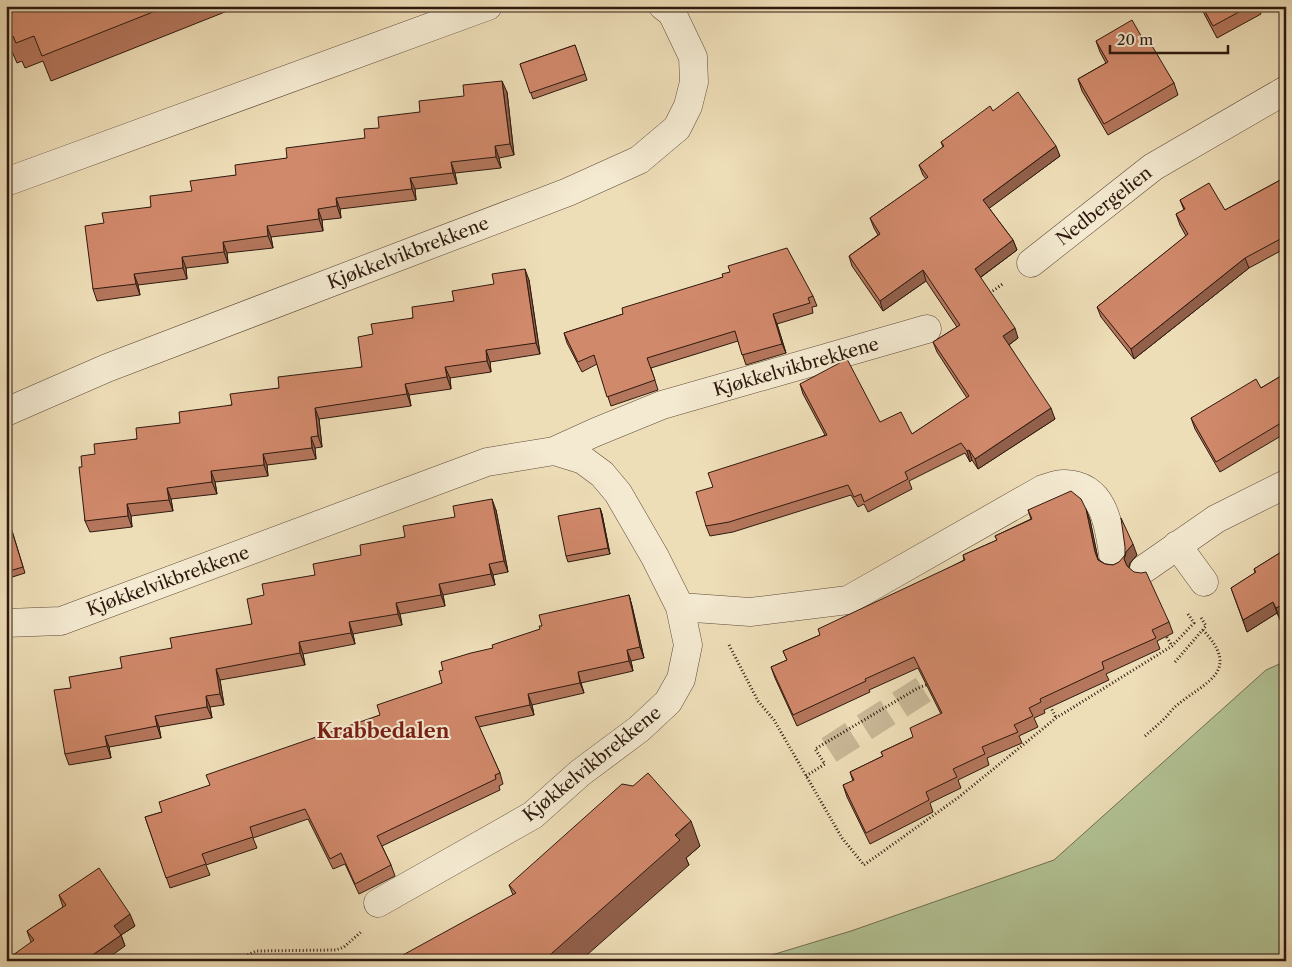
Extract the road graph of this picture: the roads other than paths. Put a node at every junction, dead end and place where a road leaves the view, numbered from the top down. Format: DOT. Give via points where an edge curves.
graph roads {
  1 [pos="488,6"];
  2 [pos="663,6"];
  3 [pos="1286,90"];
  4 [pos="6,182"];
  5 [pos="1032,263"];
  6 [pos="926,329"];
  7 [pos="6,412"];
  8 [pos="554,451"];
  9 [pos="1286,484"];
  10 [pos="1178,545"];
  11 [pos="1114,561"];
  12 [pos="1144,569"];
  13 [pos="1204,582"];
  14 [pos="680,607"];
  15 [pos="6,623"];
  16 [pos="378,903"];
  1 -- 4 [label="street"];
  2 -- 7 [label="street, Kjøkkelvikbrekkene" via="672,13 693,57 694,82 688,106 677,128 639,160 568,192 107,368"];
  3 -- 5 [label="street, Nedbergelien" via="1153,167"];
  6 -- 8 [label="street, Kjøkkelvikbrekkene" via="662,405"];
  8 -- 14 [label="street, Kjøkkelvikbrekkene" via="583,460 602,474 618,493"];
  8 -- 15 [label="street, Kjøkkelvikbrekkene" via="487,462 61,621"];
  9 -- 10 [label="street" via="1216,519"];
  10 -- 12 [label="street"];
  10 -- 13 [label="street"];
  11 -- 14 [label="street" via="1108,522 1099,502 1085,488 1064,484 1043,489 848,600 750,612"];
  14 -- 16 [label="street, Kjøkkelvikbrekkene" via="688,645 681,679 668,702 533,815"];
}
